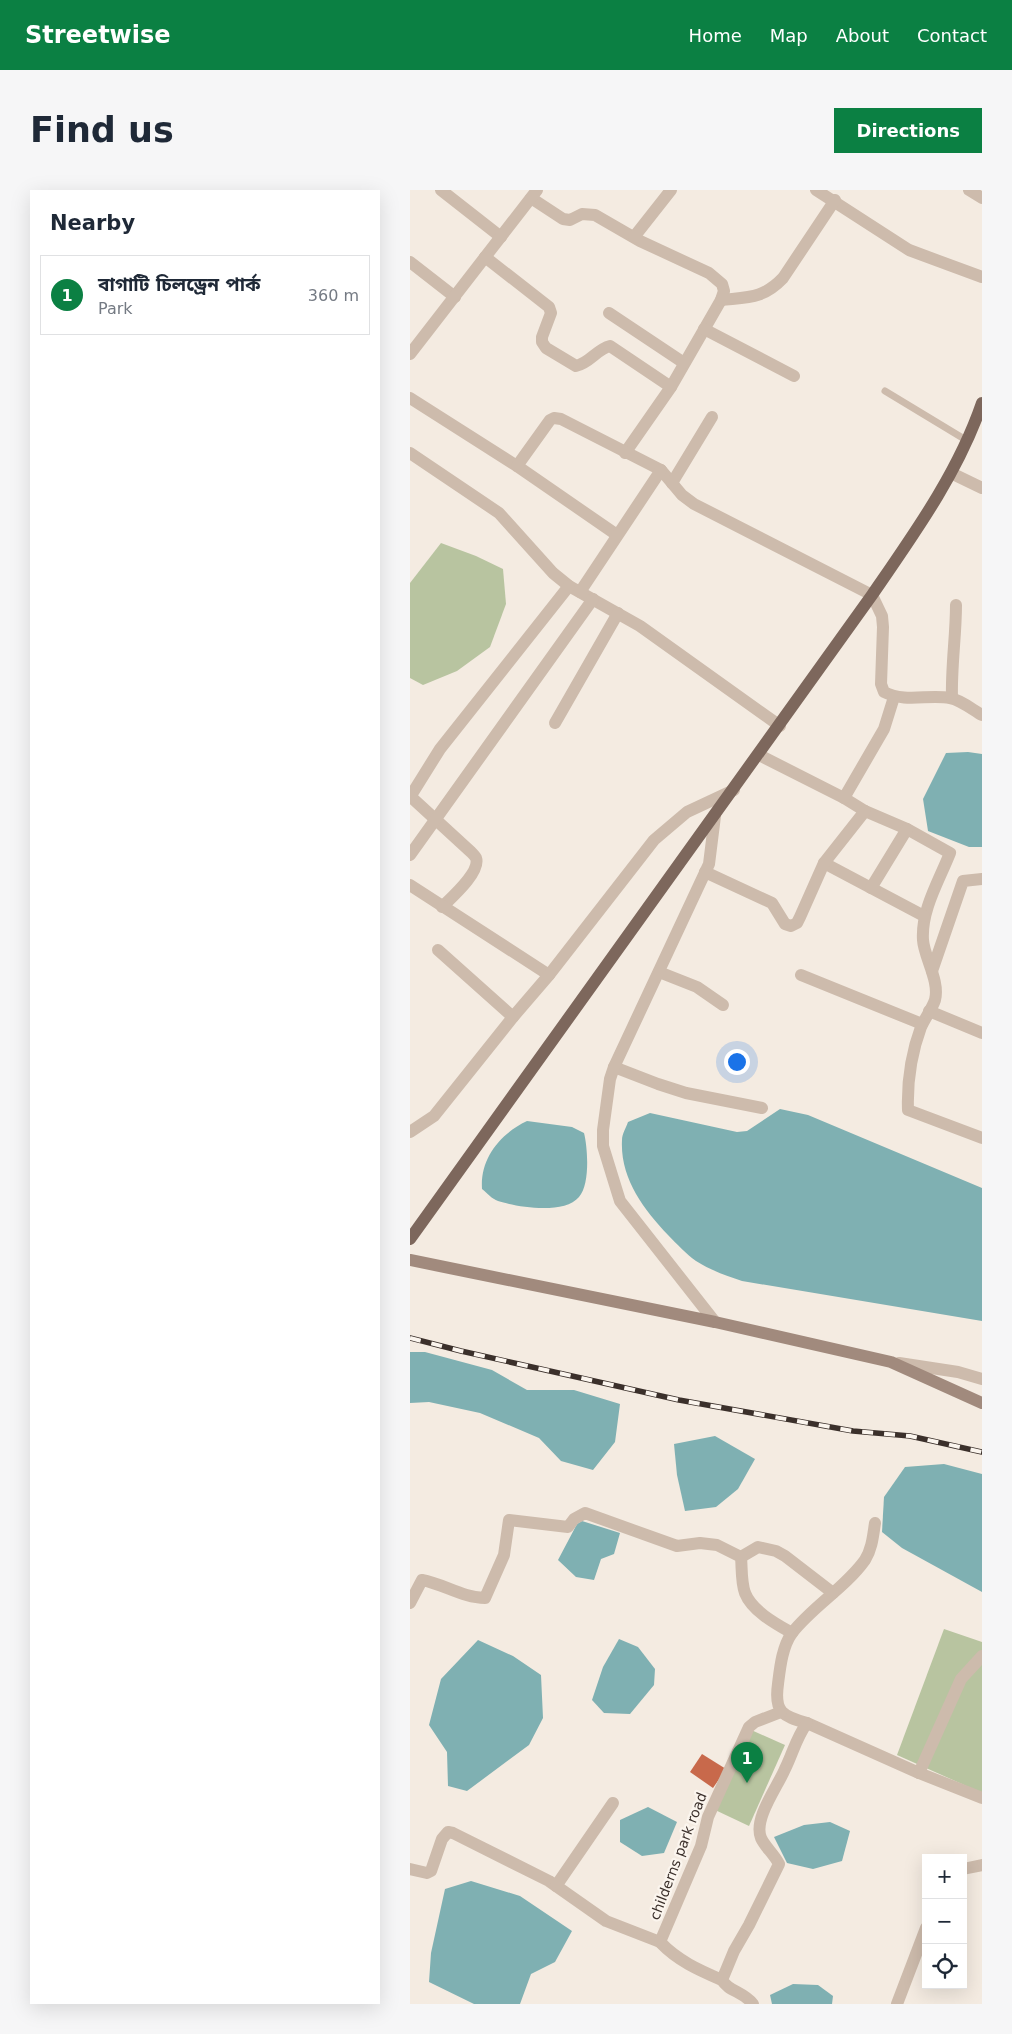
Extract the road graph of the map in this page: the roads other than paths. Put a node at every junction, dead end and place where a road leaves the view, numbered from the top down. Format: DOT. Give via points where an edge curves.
graph roads {
  1 [pos="440,190"];
  2 [pos="671,190"];
  3 [pos="816,190"];
  4 [pos="969,190"];
  5 [pos="534,194"];
  6 [pos="982,198"];
  7 [pos="835,200"];
  8 [pos="501,237"];
  9 [pos="634,238"];
  10 [pos="485,257"];
  11 [pos="410,262"];
  12 [pos="982,277"];
  13 [pos="455,297"];
  14 [pos="721,300"];
  15 [pos="609,313"];
  16 [pos="704,329"];
  17 [pos="411,350"];
  18 [pos="684,363"];
  19 [pos="794,376"];
  20 [pos="671,387"];
  21 [pos="885,392"];
  22 [pos="410,398"];
  23 [pos="981,410"];
  24 [pos="712,417"];
  25 [pos="966,440"];
  26 [pos="410,453"];
  27 [pos="625,453"];
  28 [pos="517,466"];
  29 [pos="661,470"];
  30 [pos="951,473"];
  31 [pos="672,483"];
  32 [pos="982,488"];
  33 [pos="618,535"];
  34 [pos="574,589"];
  35 [pos="872,595"];
  36 [pos="593,599"];
  37 [pos="956,605"];
  38 [pos="618,613"];
  39 [pos="894,697"];
  40 [pos="952,698"];
  41 [pos="982,715"];
  42 [pos="555,722"];
  43 [pos="780,726"];
  44 [pos="759,755"];
  45 [pos="734,790"];
  46 [pos="410,797"];
  47 [pos="844,798"];
  48 [pos="865,811"];
  49 [pos="715,816"];
  50 [pos="436,819"];
  51 [pos="907,828"];
  52 [pos="410,855"];
  53 [pos="824,863"];
  54 [pos="705,872"];
  55 [pos="982,879"];
  56 [pos="411,887"];
  57 [pos="871,888"];
  58 [pos="442,907"];
  59 [pos="924,916"];
  60 [pos="438,950"];
  61 [pos="932,971"];
  62 [pos="659,972"];
  63 [pos="801,975"];
  64 [pos="549,976"];
  65 [pos="723,1005"];
  66 [pos="929,1011"];
  67 [pos="514,1017"];
  68 [pos="922,1024"];
  69 [pos="982,1033"];
  70 [pos="614,1068"];
  71 [pos="762,1108"];
  72 [pos="410,1132"];
  73 [pos="982,1138"];
  74 [pos="410,1239"];
  75 [pos="410,1260"];
  76 [pos="715,1322"];
  77 [pos="891,1362"];
  78 [pos="982,1379"];
  79 [pos="982,1404"];
  80 [pos="875,1523"];
  81 [pos="741,1557"];
  82 [pos="833,1592"];
  83 [pos="410,1603"];
  84 [pos="792,1633"];
  85 [pos="982,1656"];
  86 [pos="781,1712"];
  87 [pos="807,1723"];
  88 [pos="919,1773"];
  89 [pos="982,1798"];
  90 [pos="613,1803"];
  91 [pos="982,1865"];
  92 [pos="967,1868"];
  93 [pos="410,1869"];
  94 [pos="556,1886"];
  95 [pos="922,1938"];
  96 [pos="660,1942"];
  97 [pos="722,1980"];
  98 [pos="753,2004"];
  99 [pos="897,2004"];
  1 -- 8 [label="street"];
  2 -- 9 [label="street"];
  3 -- 7 [label="street"];
  4 -- 6 [label="street"];
  5 -- 8 [label="street"];
  5 -- 9 [label="street" via="563,219 570,220 588,213"];
  7 -- 12 [label="street" via="910,250"];
  7 -- 14 [label="street" via="773,289 760,295"];
  8 -- 10 [label="street"];
  9 -- 14 [label="street" via="717,278 724,292"];
  10 -- 13 [label="street"];
  10 -- 20 [label="street" via="549,307 551,313 542,337 546,348 576,366 583,365 604,347 610,346"];
  11 -- 13 [label="street"];
  13 -- 17 [label="street"];
  14 -- 16 [label="street"];
  15 -- 18 [label="street"];
  16 -- 18 [label="street"];
  16 -- 19 [label="street"];
  18 -- 20 [label="street"];
  20 -- 27 [label="street"];
  21 -- 25 [label="lane"];
  22 -- 28 [label="street"];
  23 -- 25 [label="main road"];
  24 -- 31 [label="street"];
  25 -- 30 [label="main road"];
  26 -- 34 [label="street" via="499,513 553,573"];
  27 -- 28 [label="street" via="554,418"];
  27 -- 29 [label="street"];
  28 -- 33 [label="street"];
  29 -- 31 [label="street"];
  29 -- 33 [label="street"];
  30 -- 32 [label="street"];
  30 -- 35 [label="main road"];
  31 -- 35 [label="street" via="694,504"];
  33 -- 34 [label="street"];
  34 -- 36 [label="street"];
  34 -- 46 [label="street" via="440,749"];
  35 -- 39 [label="street" via="882,616 881,684 884,692"];
  35 -- 43 [label="main road"];
  36 -- 38 [label="street"];
  36 -- 50 [label="street"];
  37 -- 40 [label="street"];
  38 -- 42 [label="street"];
  38 -- 43 [label="street"];
  39 -- 40 [label="street"];
  39 -- 47 [label="street" via="884,729"];
  40 -- 41 [label="street"];
  43 -- 44 [label="main road"];
  44 -- 45 [label="main road"];
  44 -- 47 [label="street"];
  45 -- 49 [label="main road"];
  45 -- 64 [label="street" via="687,812 654,840"];
  46 -- 50 [label="street"];
  47 -- 48 [label="street"];
  48 -- 51 [label="street"];
  48 -- 53 [label="street"];
  49 -- 54 [label="street" via="711,855"];
  49 -- 74 [label="main road"];
  50 -- 52 [label="street"];
  50 -- 58 [label="street" via="476,859 472,875"];
  51 -- 57 [label="street"];
  51 -- 59 [label="street" via="950,853"];
  53 -- 54 [label="street" via="797,923 791,926 784,924 772,903"];
  53 -- 57 [label="street"];
  54 -- 62 [label="street"];
  55 -- 61 [label="street" via="962,881"];
  56 -- 58 [label="street"];
  57 -- 59 [label="street"];
  58 -- 64 [label="street"];
  59 -- 61 [label="street" via="923,941"];
  60 -- 67 [label="street"];
  61 -- 66 [label="street" via="935,999"];
  62 -- 65 [label="street" via="697,987"];
  62 -- 70 [label="street"];
  63 -- 68 [label="street"];
  64 -- 67 [label="street"];
  66 -- 68 [label="street"];
  66 -- 69 [label="street"];
  67 -- 72 [label="street" via="434,1116"];
  68 -- 73 [label="street" via="912,1054 908,1110"];
  70 -- 71 [label="street" via="686,1092"];
  70 -- 76 [label="street" via="603,1146 620,1202"];
  75 -- 76 [label="main road"];
  76 -- 77 [label="main road"];
  77 -- 78 [label="street"];
  77 -- 79 [label="main road"];
  80 -- 82 [label="street" via="871,1548 865,1559 849,1581"];
  81 -- 82 [label="street" via="758,1547 776,1551"];
  81 -- 83 [label="street" via="717,1545 677,1546 585,1513 574,1518 568,1527 509,1520 504,1555 485,1598 422,1580"];
  81 -- 84 [label="street" via="744,1591 749,1601"];
  82 -- 84 [label="street"];
  84 -- 86 [label="street" via="779,1670 776,1702"];
  85 -- 88 [label="street" via="961,1679"];
  86 -- 87 [label="street"];
  86 -- 96 [label="street, childerns park road" via="749,1727 708,1817 701,1846"];
  87 -- 88 [label="street"];
  87 -- 97 [label="street" via="798,1736 760,1822 761,1838 778,1864"];
  88 -- 89 [label="street"];
  90 -- 94 [label="street"];
  91 -- 92 [label="street"];
  93 -- 94 [label="street, childerns park road" via="427,1874 431,1871 442,1839 448,1832"];
  94 -- 96 [label="street, childerns park road" via="606,1921"];
  95 -- 99 [label="street"];
  96 -- 97 [label="street" via="675,1956"];
  97 -- 98 [label="street"];
}
